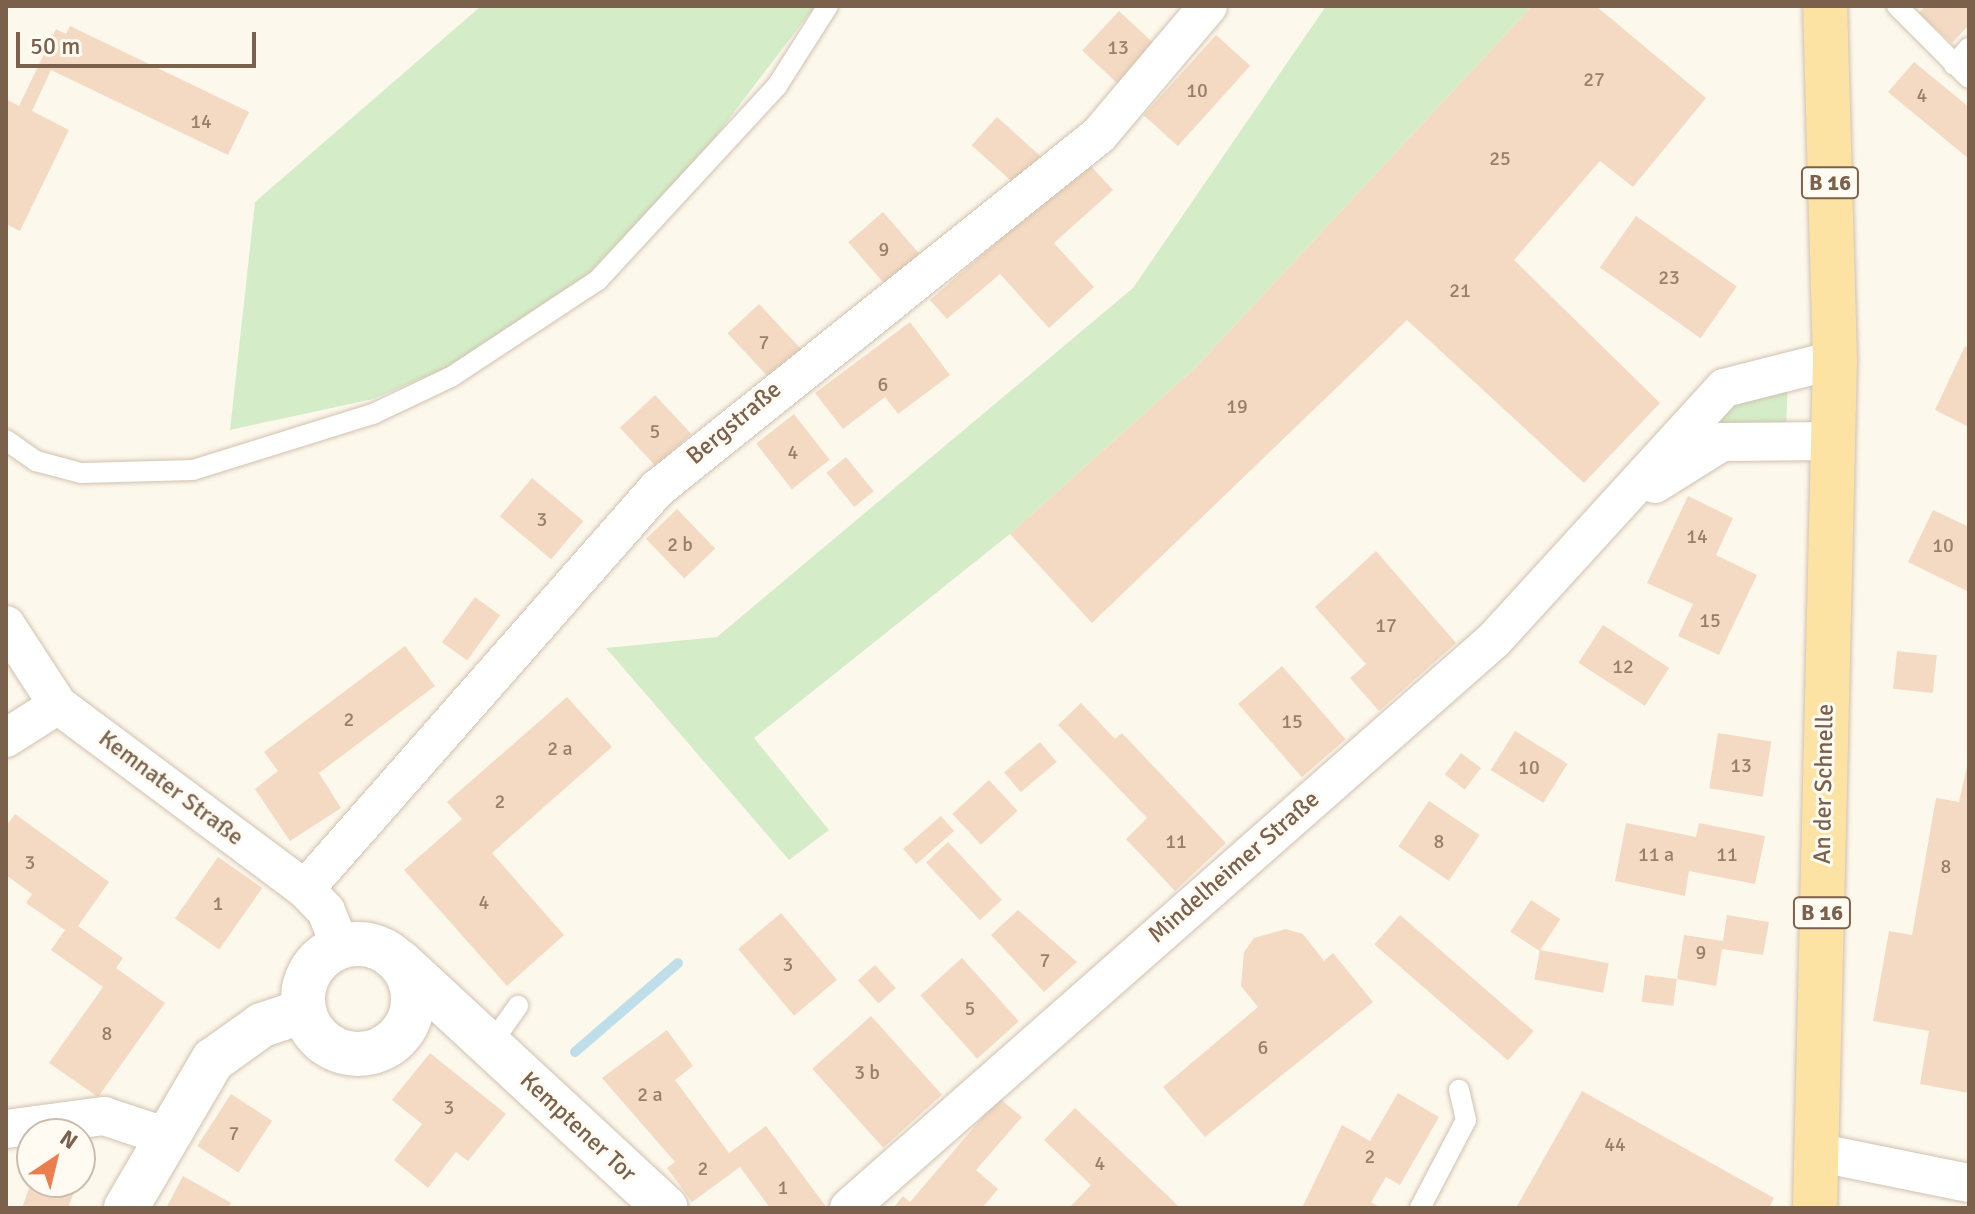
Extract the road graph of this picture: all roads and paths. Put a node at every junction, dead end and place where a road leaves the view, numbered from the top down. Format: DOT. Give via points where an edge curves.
graph roads {
  1 [pos="828,6"];
  2 [pos="1208,6"];
  3 [pos="1825,6"];
  4 [pos="1897,6"];
  5 [pos="1969,48"];
  6 [pos="1961,72"];
  7 [pos="1835,360"];
  8 [pos="6,440"];
  9 [pos="1832,441"];
  10 [pos="1612,518"];
  11 [pos="6,625"];
  12 [pos="58,705"];
  13 [pos="6,738"];
  14 [pos="305,889"];
  15 [pos="340,946"];
  16 [pos="400,962"];
  17 [pos="518,1006"];
  18 [pos="304,1011"];
  19 [pos="409,1023"];
  20 [pos="491,1044"];
  21 [pos="1459,1090"];
  22 [pos="6,1129"];
  23 [pos="164,1136"];
  24 [pos="1820,1153"];
  25 [pos="1969,1183"];
  26 [pos="126,1208"];
  27 [pos="666,1208"];
  28 [pos="849,1208"];
  29 [pos="1420,1208"];
  30 [pos="1815,1208"];
  1 -- 8 [label="lane" via="777,86 598,280 451,377 373,414 193,470 81,473 36,461"];
  2 -- 14 [label="street, Bergstraße" via="1099,135 657,489"];
  3 -- 7 [label="main road, B 16"];
  4 -- 6 [label="lane"];
  5 -- 6 [label="lane"];
  7 -- 9 [label="main road, An der Schnelle / B 16"];
  7 -- 10 [label="street, Mindelheimer Straße" via="1724,388"];
  9 -- 10 [label="street, Mindelheimer Straße" via="1722,442 1688,457"];
  9 -- 24 [label="main road, An der Schnelle / B 16"];
  10 -- 28 [label="street, Mindelheimer Straße" via="1494,640"];
  11 -- 12 [label="street, Kemnater Straße"];
  12 -- 13 [label="street"];
  12 -- 14 [label="street, Kemnater Straße"];
  14 -- 15 [label="street, Kemnater Straße" via="326,911"];
  15 -- 16 [label="main road" via="373,945"];
  15 -- 18 [label="main road" via="312,967"];
  16 -- 19 [label="main road" via="413,986"];
  16 -- 20 [label="main road, Kemptener Tor"];
  17 -- 20 [label="lane"];
  18 -- 19 [label="main road" via="323,1042 350,1054 383,1048"];
  18 -- 23 [label="main road" via="262,1025 213,1060"];
  19 -- 20 [label="main road, Kemptener Tor"];
  20 -- 27 [label="main road, Kemptener Tor"];
  21 -- 29 [label="lane" via="1466,1120"];
  22 -- 23 [label="street" via="104,1116"];
  23 -- 26 [label="main road"];
  24 -- 25 [label="street"];
  24 -- 30 [label="main road, An der Schnelle / B 16"];
}
